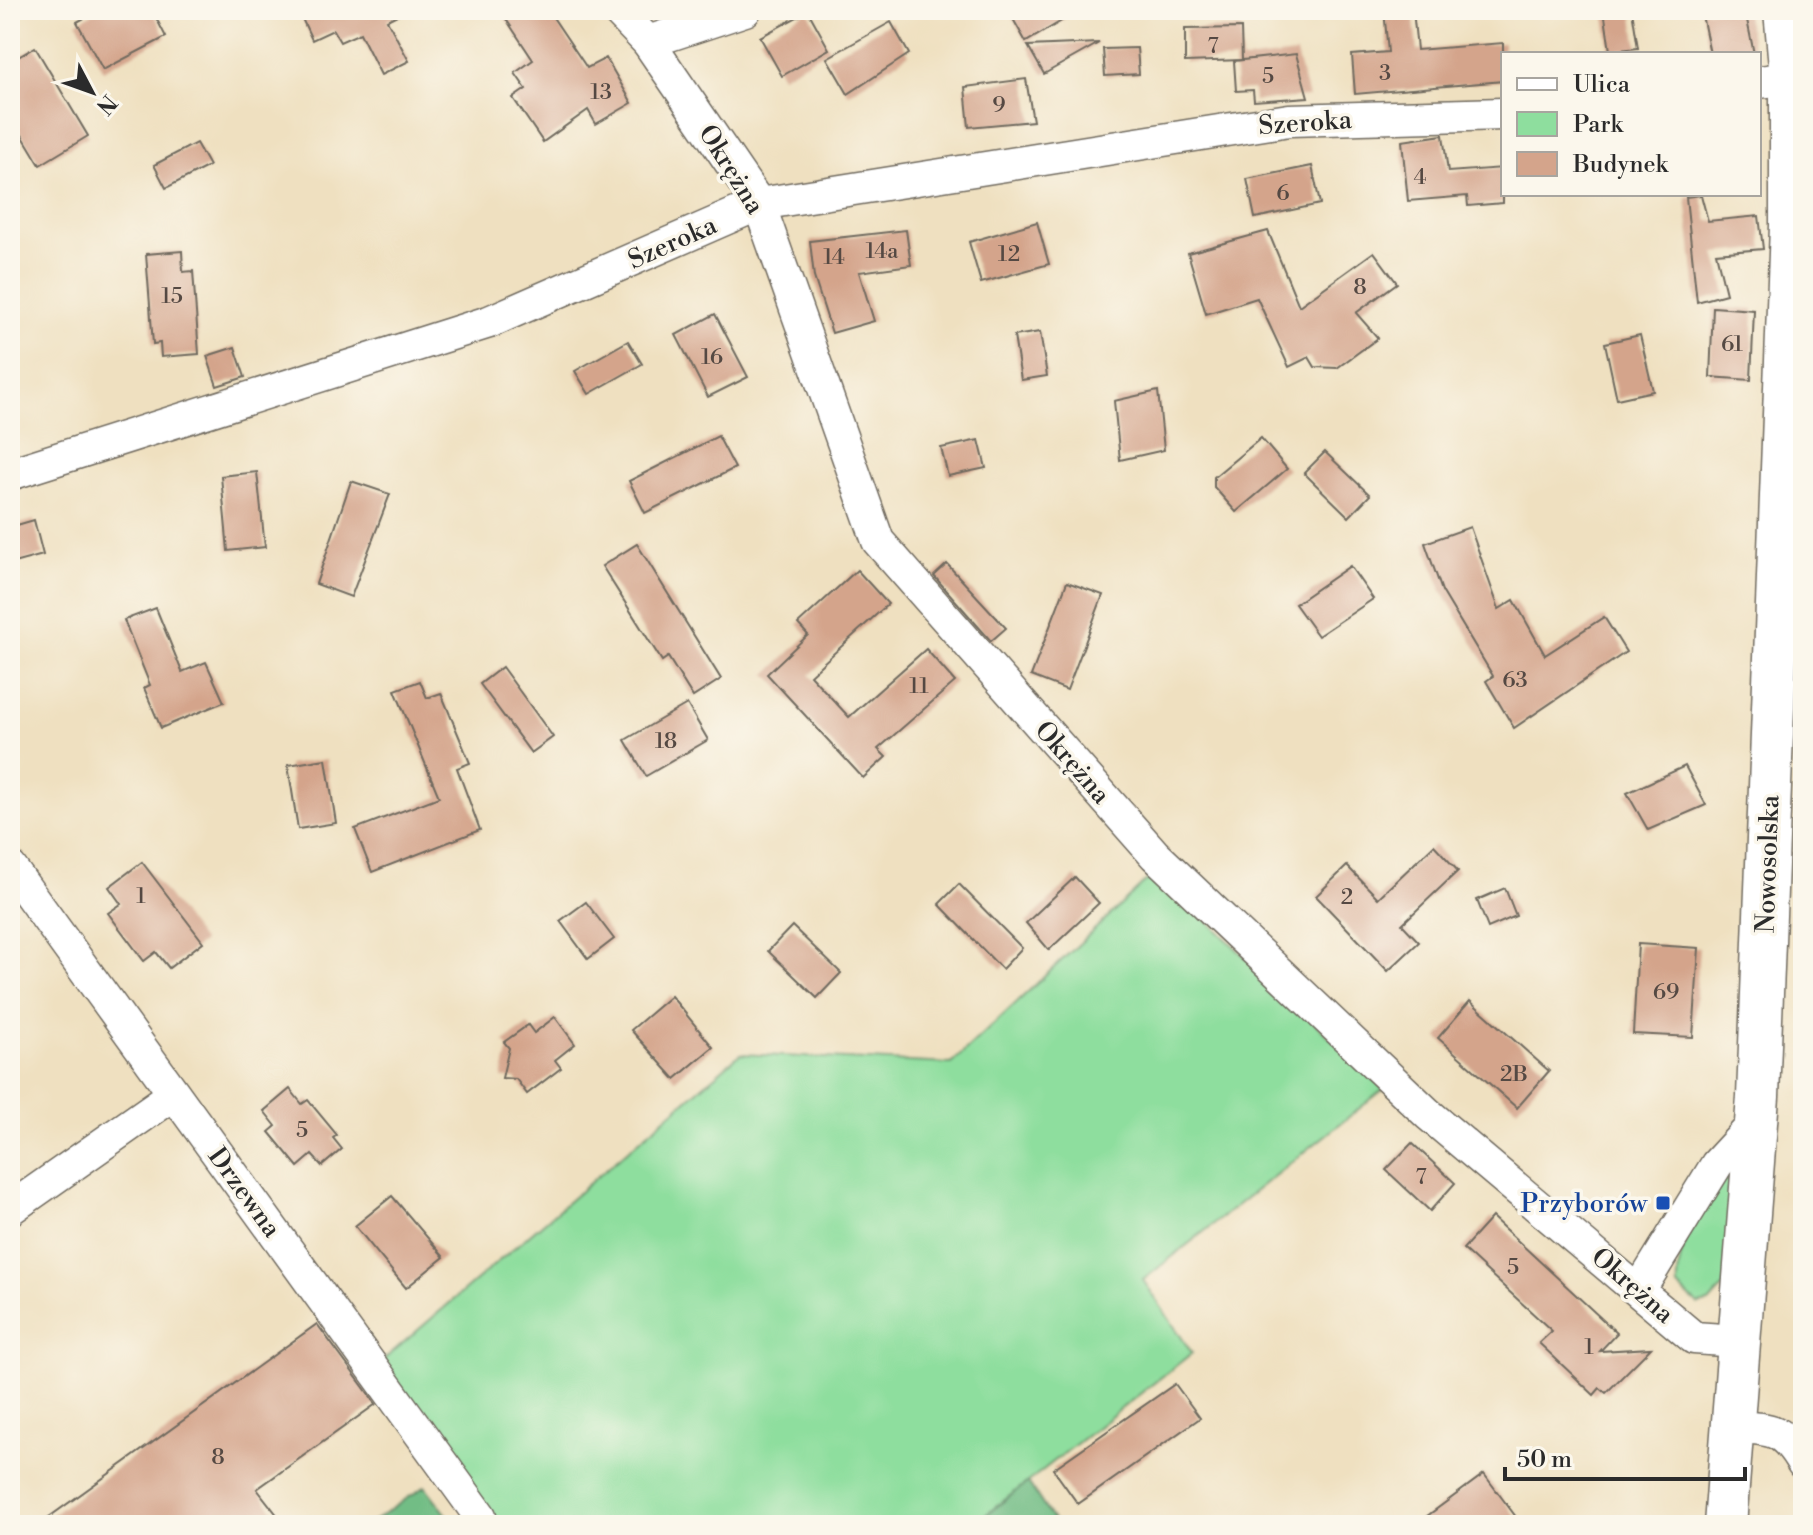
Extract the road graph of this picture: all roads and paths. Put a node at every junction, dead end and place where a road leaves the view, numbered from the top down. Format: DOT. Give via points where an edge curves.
graph roads {
  1 [pos="617,10"];
  2 [pos="745,10"];
  3 [pos="1791,14"];
  4 [pos="648,42"];
  5 [pos="1775,80"];
  6 [pos="1501,114"];
  7 [pos="759,204"];
  8 [pos="10,474"];
  9 [pos="10,867"];
  10 [pos="174,1094"];
  11 [pos="1754,1124"];
  12 [pos="10,1209"];
  13 [pos="1640,1289"];
  14 [pos="1738,1341"];
  15 [pos="1732,1427"];
  16 [pos="1803,1463"];
  17 [pos="480,1516"];
  18 [pos="1725,1525"];
  1 -- 4 [label="street, Okrężna"];
  2 -- 4 [label="street"];
  3 -- 5 [label="main road, Nowosolska"];
  4 -- 7 [label="street, Okrężna"];
  5 -- 11 [label="main road, Nowosolska" via="1787,352"];
  6 -- 7 [label="street, Szeroka" via="1289,120"];
  7 -- 8 [label="street, Szeroka" via="489,322"];
  7 -- 13 [label="street, Okrężna" via="878,541 1155,855 1428,1114"];
  9 -- 10 [label="street, Drzewna"];
  10 -- 12 [label="street"];
  10 -- 17 [label="street, Drzewna"];
  11 -- 13 [label="street" via="1717,1164"];
  11 -- 14 [label="main road, Nowosolska"];
  13 -- 14 [label="street, Okrężna" via="1694,1338"];
  14 -- 15 [label="main road, Nowosolska"];
  15 -- 16 [label="street" via="1774,1429"];
  15 -- 18 [label="main road, Nowosolska"];
}
